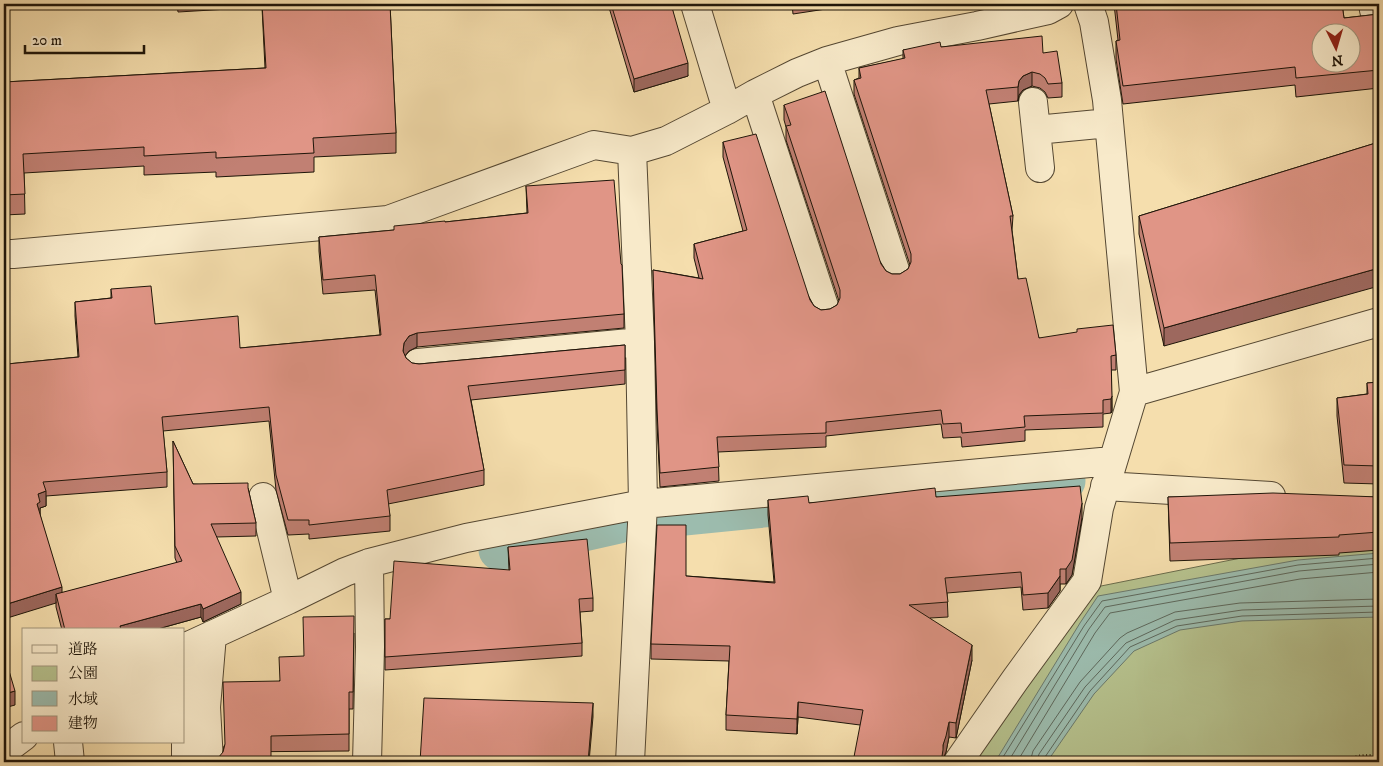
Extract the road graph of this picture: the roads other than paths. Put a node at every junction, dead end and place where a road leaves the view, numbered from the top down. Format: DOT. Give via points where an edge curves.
graph roads {
  1 [pos="695,4"];
  2 [pos="1059,4"];
  3 [pos="1088,4"];
  4 [pos="827,61"];
  5 [pos="755,94"];
  6 [pos="1033,102"];
  7 [pos="727,110"];
  8 [pos="1110,124"];
  9 [pos="1036,130"];
  10 [pos="632,151"];
  11 [pos="1040,168"];
  12 [pos="4,254"];
  13 [pos="896,273"];
  14 [pos="825,309"];
  15 [pos="1379,322"];
  16 [pos="640,342"];
  17 [pos="418,363"];
  18 [pos="1134,392"];
  19 [pos="1112,461"];
  20 [pos="1105,486"];
  21 [pos="262,497"];
  22 [pos="1294,497"];
  23 [pos="643,504"];
  24 [pos="369,563"];
  25 [pos="288,600"];
  26 [pos="195,642"];
  27 [pos="22,738"];
  28 [pos="68,744"];
  29 [pos="4,751"];
  30 [pos="70,762"];
  31 [pos="186,762"];
  32 [pos="209,762"];
  33 [pos="367,762"];
  34 [pos="630,762"];
  35 [pos="958,762"];
  1 -- 7 [label="street"];
  2 -- 4 [label="street" via="1048,10 898,41"];
  3 -- 8 [label="street" via="1094,22"];
  4 -- 5 [label="street"];
  4 -- 13 [label="street"];
  5 -- 7 [label="street"];
  5 -- 14 [label="street"];
  6 -- 9 [label="street"];
  7 -- 10 [label="street" via="666,141"];
  8 -- 9 [label="street"];
  8 -- 18 [label="street"];
  9 -- 11 [label="street"];
  10 -- 12 [label="street" via="594,145 388,220"];
  10 -- 16 [label="street"];
  15 -- 18 [label="street"];
  16 -- 17 [label="street"];
  16 -- 23 [label="street"];
  18 -- 19 [label="street"];
  19 -- 20 [label="street"];
  19 -- 23 [label="street"];
  20 -- 22 [label="street"];
  20 -- 35 [label="street" via="1087,581"];
  21 -- 25 [label="street"];
  23 -- 24 [label="street" via="466,538"];
  23 -- 34 [label="street"];
  24 -- 25 [label="street"];
  24 -- 33 [label="street"];
  25 -- 26 [label="street"];
  26 -- 31 [label="street" via="186,720"];
  26 -- 32 [label="street" via="206,707"];
  27 -- 29 [label="street"];
  28 -- 30 [label="street"];
}
